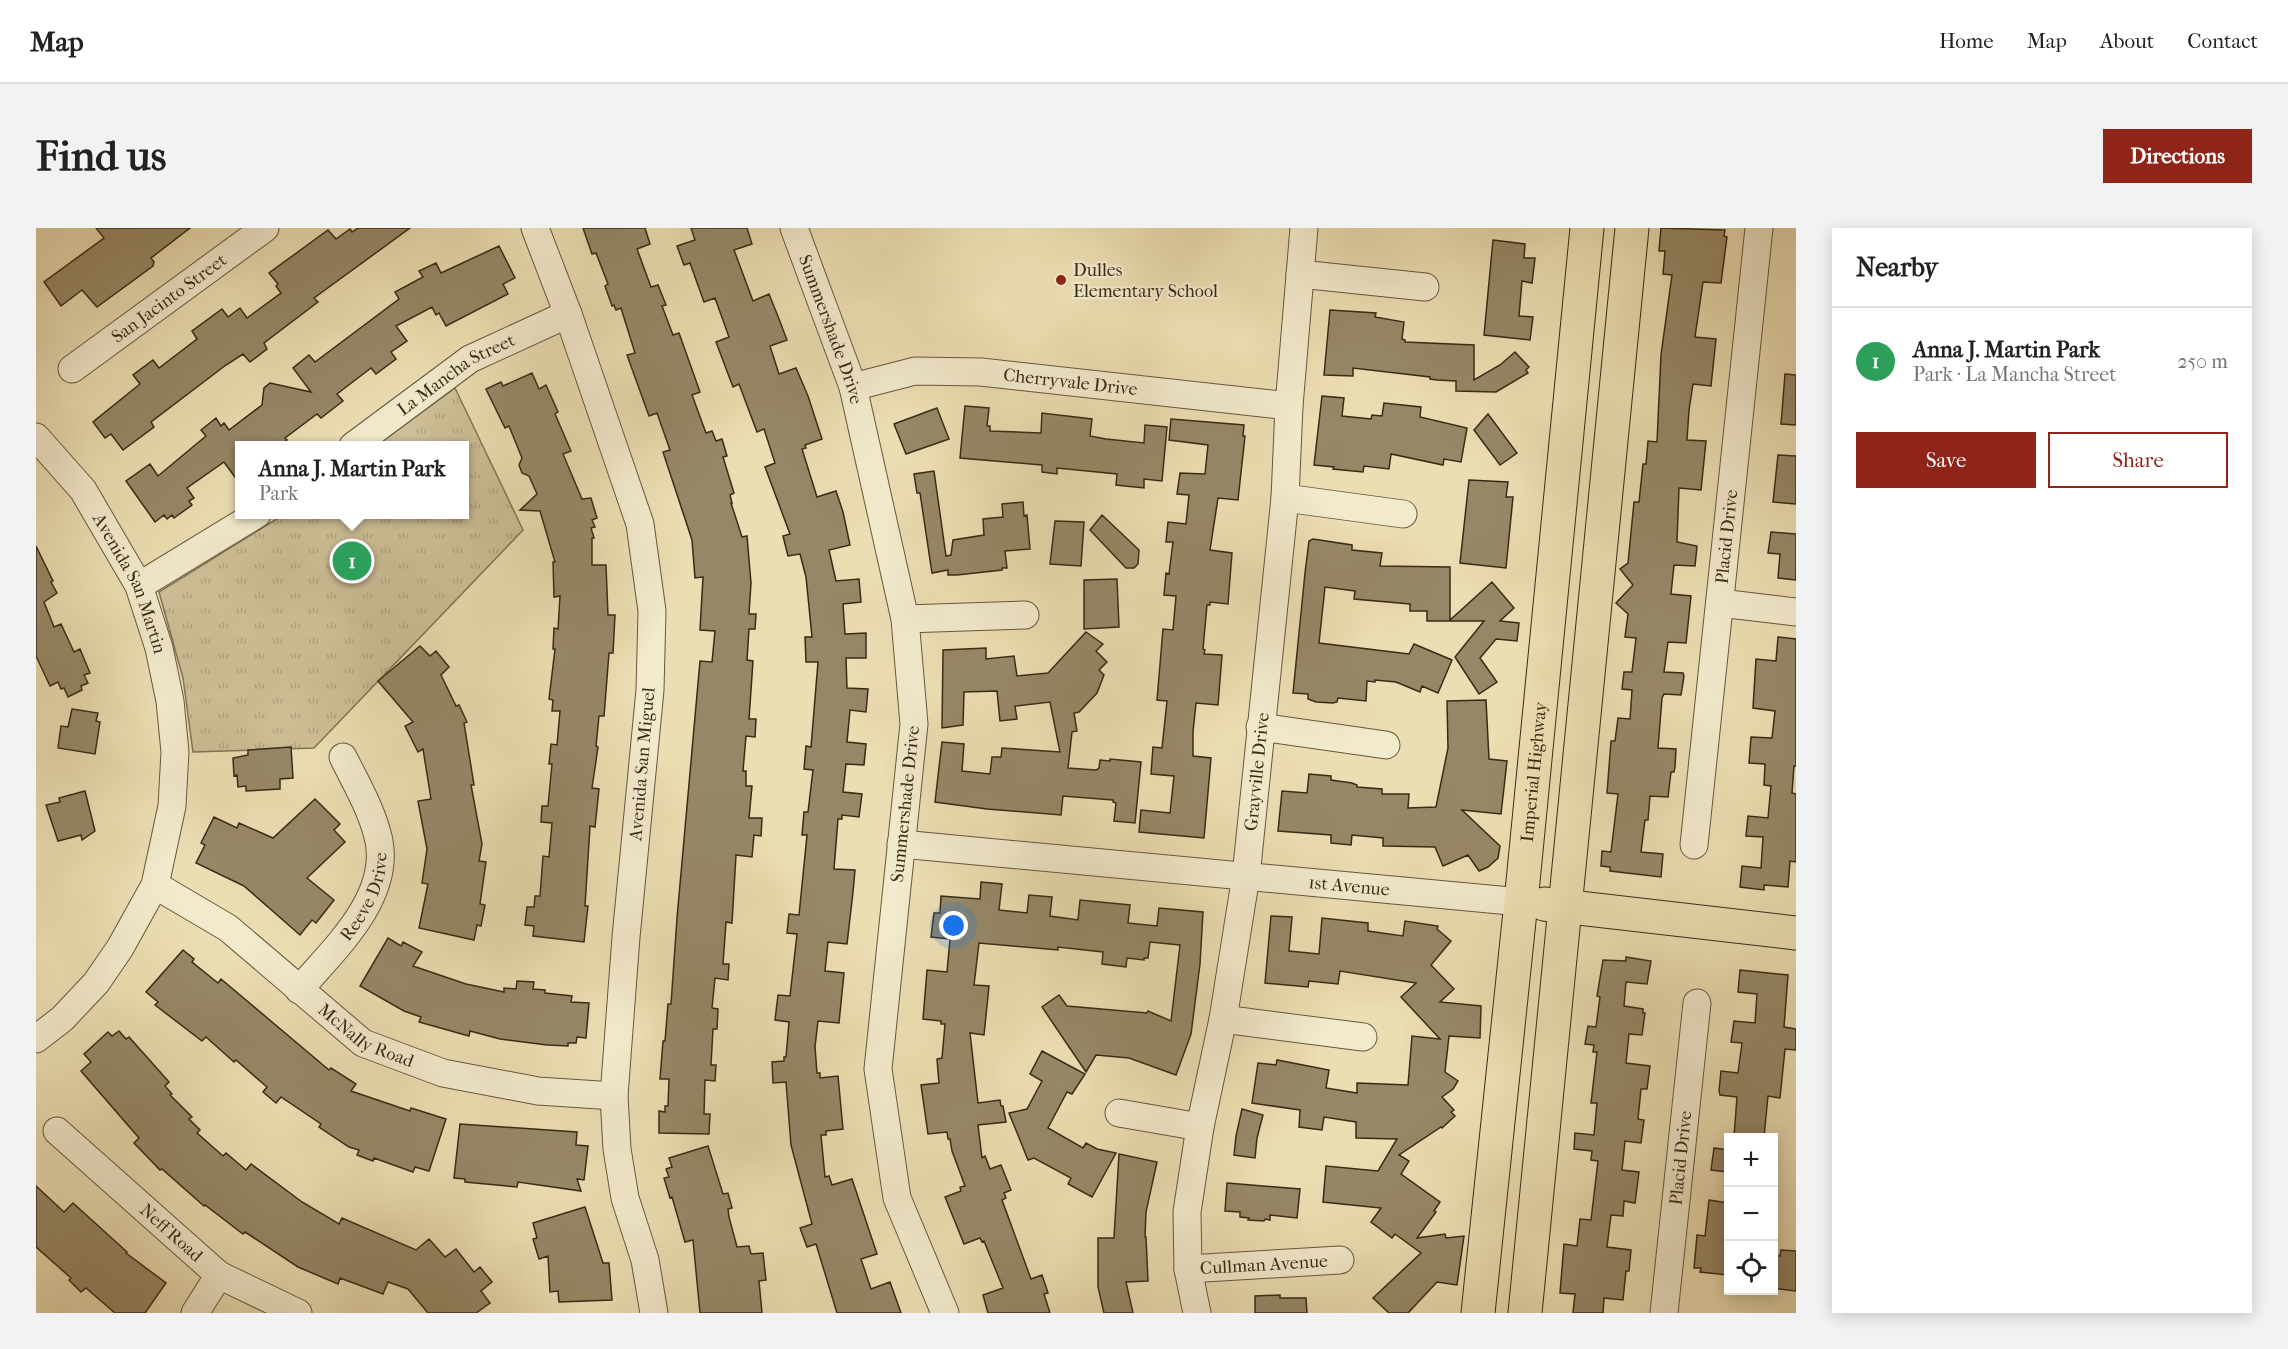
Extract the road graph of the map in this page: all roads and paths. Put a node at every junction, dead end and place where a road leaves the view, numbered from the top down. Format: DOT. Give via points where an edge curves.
graph roads {
  1 [pos="265,228"];
  2 [pos="535,228"];
  3 [pos="794,228"];
  4 [pos="1305,228"];
  5 [pos="1587,228"];
  6 [pos="1632,228"];
  7 [pos="1760,228"];
  8 [pos="1300,274"];
  9 [pos="1425,287"];
  10 [pos="568,314"];
  11 [pos="72,369"];
  12 [pos="853,387"];
  13 [pos="1289,406"];
  14 [pos="36,437"];
  15 [pos="360,441"];
  16 [pos="1285,498"];
  17 [pos="1403,514"];
  18 [pos="249,519"];
  19 [pos="139,586"];
  20 [pos="1720,603"];
  21 [pos="1796,612"];
  22 [pos="1025,615"];
  23 [pos="905,619"];
  24 [pos="1260,728"];
  25 [pos="1386,745"];
  26 [pos="343,757"];
  27 [pos="901,843"];
  28 [pos="1694,845"];
  29 [pos="1246,876"];
  30 [pos="155,885"];
  31 [pos="1521,902"];
  32 [pos="1566,907"];
  33 [pos="1796,933"];
  34 [pos="299,990"];
  35 [pos="1697,1003"];
  36 [pos="1223,1019"];
  37 [pos="1363,1038"];
  38 [pos="36,1039"];
  39 [pos="614,1096"];
  40 [pos="1119,1113"];
  41 [pos="1200,1127"];
  42 [pos="57,1131"];
  43 [pos="1340,1260"];
  44 [pos="1188,1269"];
  45 [pos="219,1275"];
  46 [pos="195,1313"];
  47 [pos="298,1313"];
  48 [pos="654,1313"];
  49 [pos="945,1313"];
  50 [pos="1197,1313"];
  51 [pos="1478,1313"];
  52 [pos="1525,1313"];
  53 [pos="1664,1313"];
  1 -- 11 [label="street, San Jacinto Street"];
  2 -- 10 [label="street, Avenida San Miguel"];
  3 -- 12 [label="street, Summershade Drive"];
  4 -- 8 [label="street, Grayville Drive"];
  5 -- 31 [label="main road, Imperial Highway"];
  6 -- 32 [label="main road"];
  7 -- 20 [label="street, Placid Drive"];
  8 -- 9 [label="street"];
  8 -- 13 [label="street, Grayville Drive"];
  10 -- 15 [label="street, La Mancha Street" via="470,359"];
  10 -- 39 [label="street, Avenida San Miguel" via="640,524 652,611 650,690"];
  12 -- 13 [label="street, Cherryvale Drive" via="915,371 981,372"];
  12 -- 23 [label="street, Summershade Drive"];
  13 -- 16 [label="street, Grayville Drive"];
  14 -- 19 [label="street, Avenida San Martin" via="83,490"];
  16 -- 17 [label="street"];
  16 -- 24 [label="street, Grayville Drive"];
  18 -- 19 [label="street"];
  19 -- 30 [label="street, Avenida San Martin" via="170,701 175,752 172,806"];
  20 -- 21 [label="street"];
  20 -- 28 [label="street, Placid Drive"];
  22 -- 23 [label="street"];
  23 -- 27 [label="street, Summershade Drive" via="914,724"];
  24 -- 25 [label="street"];
  24 -- 29 [label="street, Grayville Drive"];
  26 -- 34 [label="street, Reeve Drive" via="379,842 379,876 360,919"];
  27 -- 29 [label="street, 1st Avenue"];
  27 -- 49 [label="street, Summershade Drive" via="878,1069 897,1198"];
  29 -- 31 [label="street, 1st Avenue"];
  29 -- 36 [label="street, Grayville Drive"];
  30 -- 34 [label="street, McNally Road" via="228,928"];
  30 -- 38 [label="street, Avenida San Martin" via="96,983 62,1019"];
  31 -- 32 [label="main road, 1st Avenue"];
  31 -- 51 [label="main road, Imperial Highway"];
  32 -- 33 [label="main road, 1st Avenue"];
  32 -- 52 [label="main road"];
  34 -- 39 [label="street, McNally Road" via="363,1043 443,1073 538,1090"];
  35 -- 53 [label="street, Placid Drive"];
  36 -- 37 [label="street"];
  36 -- 41 [label="street, Grayville Drive"];
  39 -- 48 [label="street, Avenida San Miguel" via="625,1198 645,1260"];
  40 -- 41 [label="street"];
  41 -- 44 [label="street, Grayville Drive" via="1187,1212"];
  42 -- 45 [label="street, Neff Road"];
  43 -- 44 [label="street, Cullman Avenue"];
  44 -- 50 [label="street, Grayville Drive"];
  45 -- 46 [label="street"];
  45 -- 47 [label="street, Neff Road"];
}
